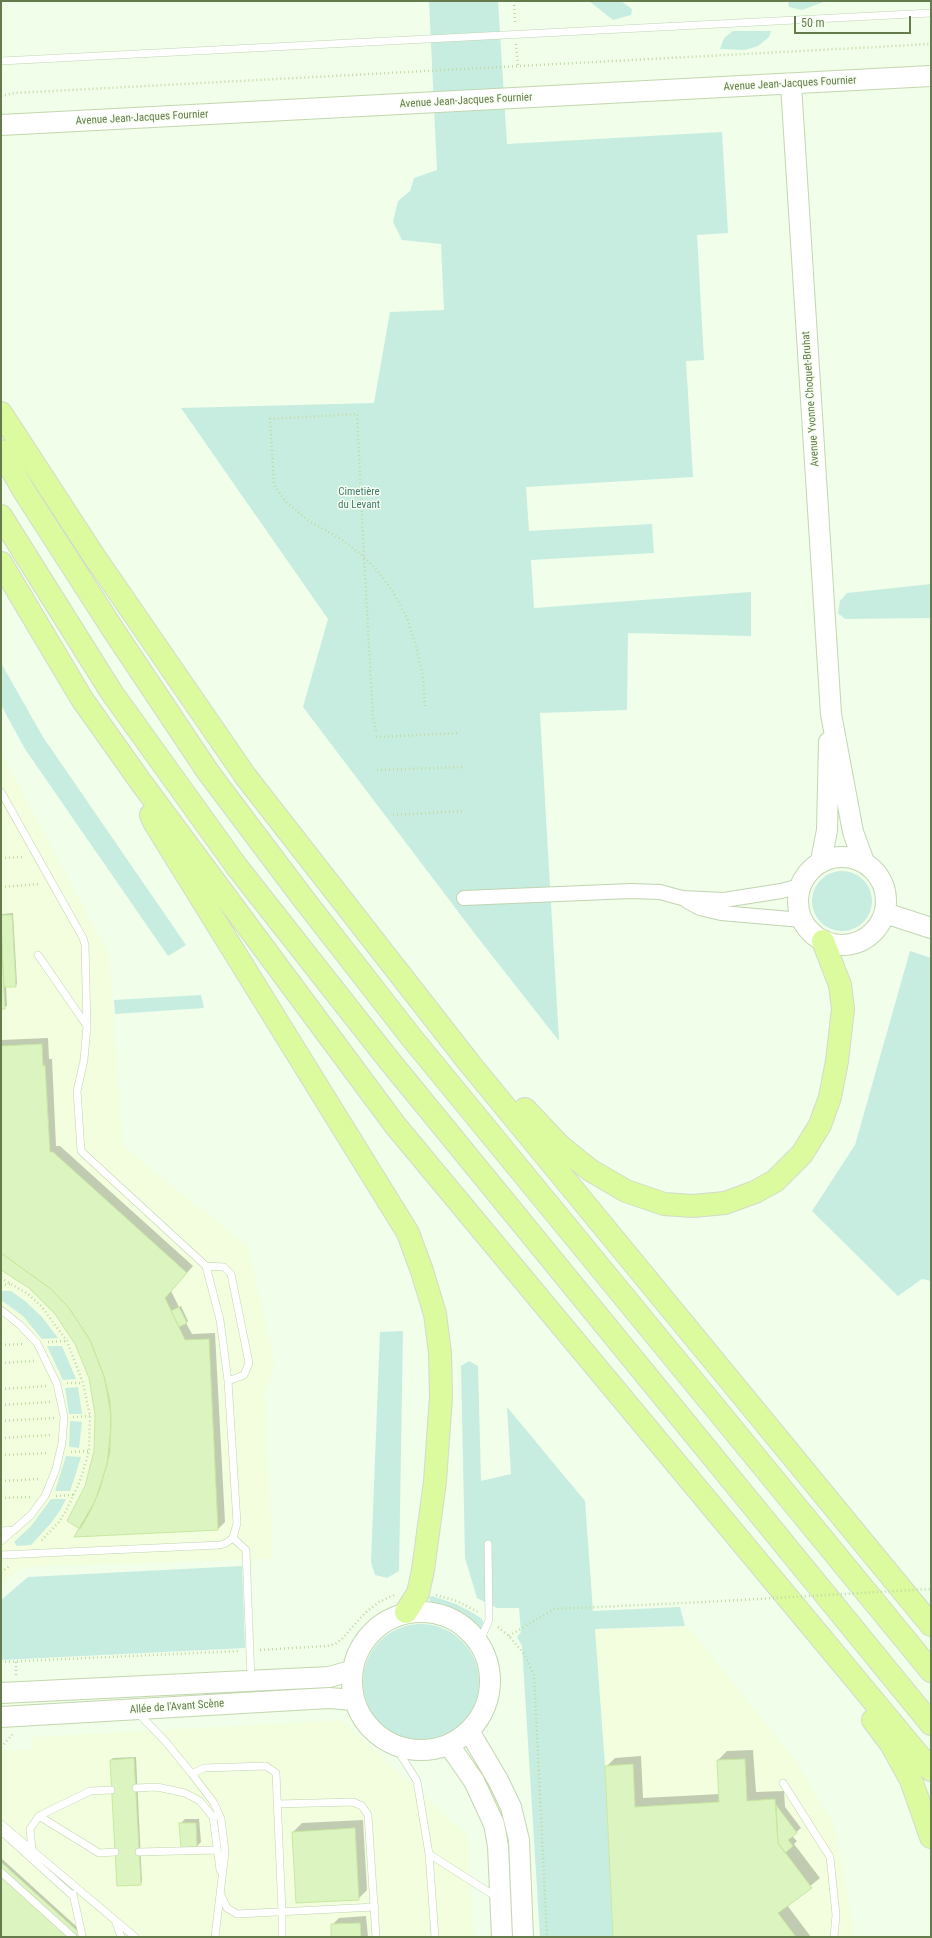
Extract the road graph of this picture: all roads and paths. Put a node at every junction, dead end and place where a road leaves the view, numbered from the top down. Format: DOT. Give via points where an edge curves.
graph roads {
  1 [pos="931,13"];
  2 [pos="931,44"];
  3 [pos="1,61"];
  4 [pos="931,76"];
  5 [pos="792,84"];
  6 [pos="1,96"];
  7 [pos="1,125"];
  8 [pos="1,413"];
  9 [pos="1,451"];
  10 [pos="1,516"];
  11 [pos="364,557"];
  12 [pos="1,563"];
  13 [pos="425,709"];
  14 [pos="831,714"];
  15 [pos="376,731"];
  16 [pos="460,733"];
  17 [pos="376,737"];
  18 [pos="462,767"];
  19 [pos="377,770"];
  20 [pos="140,781"];
  21 [pos="1,792"];
  22 [pos="464,811"];
  23 [pos="393,815"];
  24 [pos="37,856"];
  25 [pos="1,858"];
  26 [pos="821,862"];
  27 [pos="864,862"];
  28 [pos="52,883"];
  29 [pos="800,886"];
  30 [pos="1,887"];
  31 [pos="464,898"];
  32 [pos="682,898"];
  33 [pos="885,913"];
  34 [pos="802,920"];
  35 [pos="931,928"];
  36 [pos="823,941"];
  37 [pos="38,955"];
  38 [pos="87,1026"];
  39 [pos="470,1064"];
  40 [pos="206,1266"];
  41 [pos="12,1284"];
  42 [pos="1,1285"];
  43 [pos="1,1310"];
  44 [pos="67,1341"];
  45 [pos="37,1343"];
  46 [pos="1,1345"];
  47 [pos="38,1361"];
  48 [pos="1,1363"];
  49 [pos="46,1381"];
  50 [pos="228,1381"];
  51 [pos="56,1384"];
  52 [pos="48,1386"];
  53 [pos="1,1389"];
  54 [pos="52,1402"];
  55 [pos="1,1405"];
  56 [pos="53,1410"];
  57 [pos="90,1416"];
  58 [pos="54,1418"];
  59 [pos="64,1418"];
  60 [pos="1,1421"];
  61 [pos="54,1424"];
  62 [pos="54,1430"];
  63 [pos="1,1438"];
  64 [pos="89,1451"];
  65 [pos="60,1452"];
  66 [pos="1,1455"];
  67 [pos="50,1459"];
  68 [pos="42,1479"];
  69 [pos="1,1481"];
  70 [pos="45,1496"];
  71 [pos="1,1498"];
  72 [pos="14,1530"];
  73 [pos="1,1531"];
  74 [pos="233,1538"];
  75 [pos="1,1541"];
  76 [pos="488,1544"];
  77 [pos="1,1555"];
  78 [pos="889,1574"];
  79 [pos="931,1589"];
  80 [pos="931,1610"];
  81 [pos="406,1612"];
  82 [pos="931,1625"];
  83 [pos="480,1643"];
  84 [pos="327,1646"];
  85 [pos="830,1646"];
  86 [pos="250,1650"];
  87 [pos="1,1662"];
  88 [pos="351,1671"];
  89 [pos="931,1671"];
  90 [pos="251,1680"];
  91 [pos="1,1693"];
  92 [pos="353,1700"];
  93 [pos="135,1710"];
  94 [pos="1,1717"];
  95 [pos="931,1724"];
  96 [pos="469,1731"];
  97 [pos="449,1745"];
  98 [pos="395,1746"];
  99 [pos="931,1770"];
  100 [pos="192,1774"];
  101 [pos="783,1783"];
  102 [pos="136,1788"];
  103 [pos="112,1790"];
  104 [pos="277,1804"];
  105 [pos="39,1816"];
  106 [pos="1,1824"];
  107 [pos="1,1831"];
  108 [pos="931,1837"];
  109 [pos="32,1850"];
  110 [pos="216,1850"];
  111 [pos="115,1852"];
  112 [pos="139,1852"];
  113 [pos="429,1854"];
  114 [pos="1,1872"];
  115 [pos="221,1876"];
  116 [pos="71,1883"];
  117 [pos="221,1895"];
  118 [pos="74,1897"];
  119 [pos="500,1899"];
  120 [pos="375,1907"];
  121 [pos="282,1912"];
  122 [pos="114,1920"];
  123 [pos="82,1935"];
  124 [pos="73,1937"];
  125 [pos="121,1937"];
  126 [pos="135,1937"];
  127 [pos="215,1937"];
  128 [pos="282,1937"];
  129 [pos="376,1937"];
  130 [pos="435,1937"];
  131 [pos="502,1937"];
  132 [pos="523,1937"];
  133 [pos="547,1937"];
  134 [pos="834,1937"];
  1 -- 3 [label="lane"];
  2 -- 6 [label="path" via="23,92"];
  4 -- 5 [label="street, Avenue Jean-Jacques Fournier"];
  5 -- 7 [label="street, Avenue Jean-Jacques Fournier"];
  5 -- 14 [label="street, Avenue Yvonne Choquet-Bruhat"];
  8 -- 39 [label="highway" via="98,562 246,777"];
  9 -- 89 [label="highway" via="24,491 208,772 302,897 431,1061"];
  10 -- 95 [label="highway" via="112,693 237,867 393,1065"];
  11 -- 11 [label="path" via="357,414 270,419 272,472 274,485 278,491 286,502 309,521 341,539"];
  11 -- 13 [label="path" via="393,592 407,618 423,677"];
  11 -- 15 [label="path" via="373,718"];
  12 -- 20 [label="highway" via="82,699"];
  14 -- 26 [label="street, Avenue Yvonne Choquet-Bruhat" via="827,766 827,830"];
  14 -- 27 [label="street, Avenue Yvonne Choquet-Bruhat" via="853,832"];
  16 -- 17 [label="path"];
  18 -- 19 [label="path"];
  20 -- 81 [label="highway" via="154,822 408,1233 422,1271 435,1314 440,1353 441,1396 435,1481 423,1570 418,1593"];
  20 -- 85 [label="highway" via="395,1125"];
  21 -- 24 [label="lane"];
  22 -- 23 [label="path"];
  24 -- 25 [label="path"];
  24 -- 28 [label="lane"];
  26 -- 27 [label="street" via="835,857 850,857"];
  26 -- 29 [label="street" via="812,868"];
  27 -- 33 [label="street" via="875,871 884,884 887,898"];
  28 -- 30 [label="path"];
  28 -- 38 [label="lane" via="85,945"];
  29 -- 32 [label="street" via="724,900"];
  29 -- 34 [label="street" via="797,897"];
  31 -- 32 [label="street" via="631,891 660,892"];
  32 -- 34 [label="street" via="700,908 721,913"];
  33 -- 35 [label="street"];
  33 -- 36 [label="street" via="878,927 867,938 853,944 838,945"];
  34 -- 36 [label="street" via="810,932"];
  36 -- 39 [label="highway" via="840,985 843,1009 830,1097 820,1125 802,1154 775,1181 755,1192 725,1203 686,1206 664,1204 626,1191 590,1170 559,1145 495,1077"];
  37 -- 38 [label="lane"];
  38 -- 40 [label="lane" via="84,1060 77,1091 80,1151"];
  39 -- 78 [label="highway"];
  40 -- 50 [label="lane" via="220,1320"];
  40 -- 50 [label="lane" via="224,1267 231,1274 249,1363 244,1375"];
  41 -- 42 [label="path"];
  43 -- 45 [label="lane"];
  44 -- 45 [label="path"];
  45 -- 46 [label="path"];
  45 -- 51 [label="lane"];
  47 -- 48 [label="path"];
  49 -- 52 [label="path"];
  50 -- 74 [label="lane" via="237,1523"];
  51 -- 52 [label="path"];
  51 -- 59 [label="lane"];
  52 -- 53 [label="path"];
  54 -- 55 [label="path"];
  56 -- 58 [label="path"];
  57 -- 59 [label="path"];
  58 -- 59 [label="path"];
  58 -- 60 [label="path"];
  58 -- 61 [label="path"];
  59 -- 65 [label="lane"];
  62 -- 63 [label="path" via="54,1435"];
  64 -- 65 [label="path"];
  65 -- 70 [label="lane"];
  66 -- 67 [label="path" via="52,1453"];
  68 -- 69 [label="path"];
  70 -- 71 [label="path"];
  70 -- 72 [label="lane" via="31,1515"];
  72 -- 73 [label="lane"];
  72 -- 75 [label="lane"];
  74 -- 77 [label="lane" via="220,1545"];
  74 -- 86 [label="lane" via="246,1550"];
  76 -- 83 [label="lane" via="489,1620"];
  78 -- 80 [label="highway" via="916,1592"];
  78 -- 82 [label="highway"];
  79 -- 133 [label="path, bridge" via="554,1610 509,1636 530,1663 534,1675"];
  81 -- 83 [label="street" via="427,1611 448,1617 466,1628"];
  81 -- 88 [label="street" via="386,1620 370,1633 358,1650"];
  83 -- 96 [label="street" via="489,1665 490,1689 484,1712"];
  84 -- 86 [label="path"];
  85 -- 99 [label="highway"];
  85 -- 108 [label="highway" via="850,1688 891,1744 911,1780"];
  86 -- 87 [label="path"];
  86 -- 90 [label="lane"];
  88 -- 90 [label="street, Allée de l'Avant Scène" via="329,1677"];
  88 -- 92 [label="street"];
  90 -- 91 [label="street, Allée de l'Avant Scène"];
  92 -- 93 [label="street, Allée de l'Avant Scène" via="329,1698"];
  92 -- 98 [label="street" via="362,1719 377,1735"];
  93 -- 94 [label="street, Allée de l'Avant Scène"];
  93 -- 100 [label="lane"];
  96 -- 97 [label="street"];
  96 -- 132 [label="street" via="511,1807 519,1840"];
  97 -- 98 [label="street" via="422,1751"];
  97 -- 119 [label="street" via="474,1781 494,1824 498,1846"];
  98 -- 113 [label="lane" via="416,1781"];
  100 -- 104 [label="lane" via="204,1768 266,1766 276,1773"];
  100 -- 115 [label="lane" via="214,1803 221,1819 225,1852"];
  101 -- 134 [label="lane" via="830,1857 836,1915"];
  102 -- 110 [label="lane" via="157,1787 185,1793 200,1801 213,1817"];
  103 -- 105 [label="lane" via="90,1791"];
  104 -- 120 [label="lane" via="353,1802 362,1806 368,1815"];
  104 -- 121 [label="lane"];
  105 -- 109 [label="lane" via="30,1829"];
  105 -- 111 [label="lane" via="99,1853"];
  106 -- 109 [label="lane"];
  107 -- 118 [label="lane"];
  109 -- 116 [label="lane"];
  110 -- 112 [label="lane"];
  110 -- 115 [label="lane"];
  113 -- 119 [label="lane"];
  113 -- 130 [label="lane"];
  114 -- 124 [label="lane"];
  115 -- 117 [label="lane"];
  116 -- 118 [label="lane"];
  116 -- 122 [label="lane"];
  117 -- 121 [label="lane" via="227,1908 237,1914"];
  117 -- 127 [label="lane"];
  118 -- 123 [label="lane"];
  119 -- 131 [label="street"];
  120 -- 121 [label="lane"];
  120 -- 129 [label="lane"];
  121 -- 128 [label="lane"];
  122 -- 125 [label="lane"];
  122 -- 126 [label="lane"];
}
